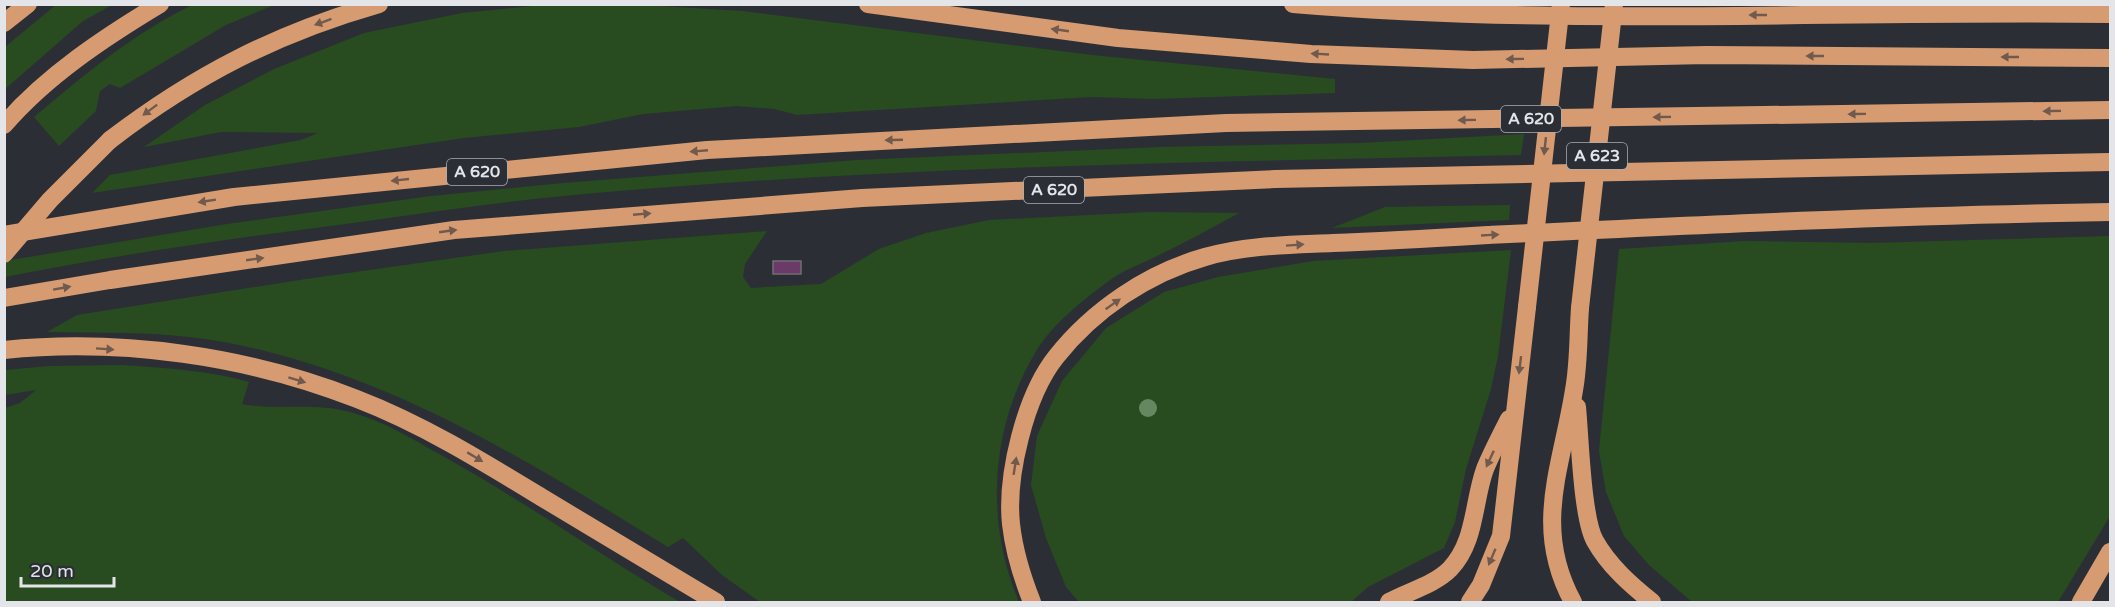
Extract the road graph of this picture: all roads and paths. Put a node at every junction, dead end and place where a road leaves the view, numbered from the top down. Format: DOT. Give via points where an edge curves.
graph roads {
  1 [pos="28,4"];
  2 [pos="160,4"];
  3 [pos="379,4"];
  4 [pos="868,4"];
  5 [pos="1293,4"];
  6 [pos="1561,4"];
  7 [pos="1614,4"];
  8 [pos="2110,14"];
  9 [pos="4,22"];
  10 [pos="2110,58"];
  11 [pos="2110,110"];
  12 [pos="4,125"];
  13 [pos="2110,162"];
  14 [pos="2110,212"];
  15 [pos="4,235"];
  16 [pos="4,254"];
  17 [pos="4,298"];
  18 [pos="4,350"];
  19 [pos="1575,388"];
  20 [pos="1515,406"];
  21 [pos="2110,552"];
  22 [pos="716,603"];
  23 [pos="1032,603"];
  24 [pos="1389,603"];
  25 [pos="1470,603"];
  26 [pos="1573,603"];
  27 [pos="1652,603"];
  28 [pos="2081,603"];
  1 -- 9 [label="highway"];
  2 -- 12 [label="highway" via="86,53"];
  3 -- 16 [label="highway, one-way, bridge" via="275,39 157,105 110,141 50,200"];
  10 -- 4 [label="highway, one-way" via="1707,55 1473,60 1334,55 1118,38"];
  8 -- 5 [label="highway, one-way" via="1700,16 1359,10"];
  6 -- 20 [label="highway, A 623, one-way, bridge"];
  7 -- 19 [label="highway, A 623, bridge" via="1580,308"];
  11 -- 15 [label="highway, A 620, one-way" via="1226,123 707,150 234,197"];
  17 -- 13 [label="highway, A 620, one-way" via="454,230 862,198 1275,179"];
  23 -- 14 [label="highway, one-way" via="1018,564 1011,494 1024,427 1053,360 1110,304 1146,281 1205,257 1274,247 1691,225"];
  18 -- 22 [label="highway, one-way" via="88,347 186,354 262,369 357,399 463,450"];
  19 -- 26 [label="highway, A 623" via="1550,507 1553,549"];
  19 -- 27 [label="highway" via="1589,526 1603,553 1627,582"];
  20 -- 24 [label="highway, one-way" via="1485,471 1462,552 1450,569 1435,580"];
  20 -- 25 [label="highway, A 623, one-way" via="1501,536"];
  21 -- 28 [label="highway"];
}
